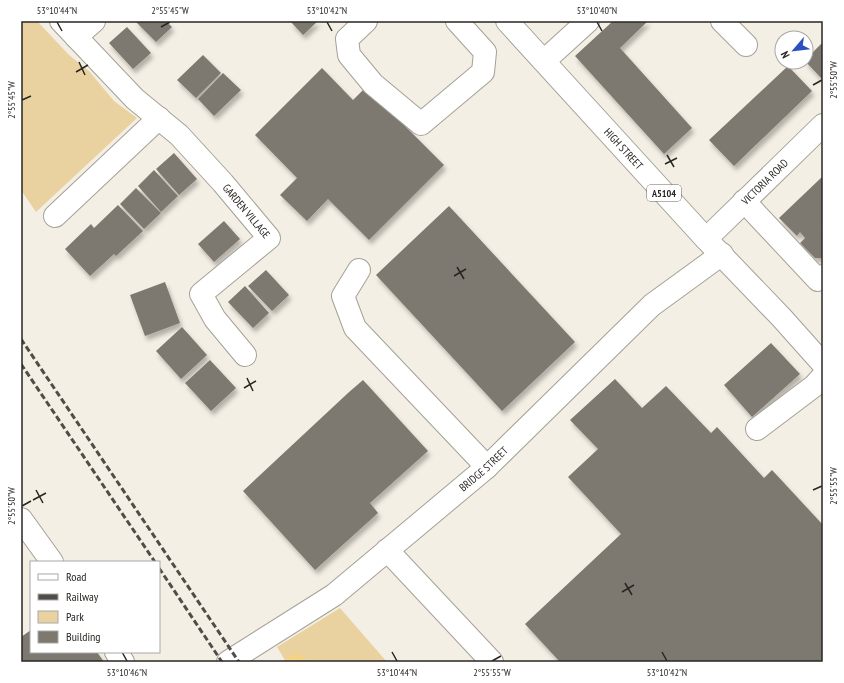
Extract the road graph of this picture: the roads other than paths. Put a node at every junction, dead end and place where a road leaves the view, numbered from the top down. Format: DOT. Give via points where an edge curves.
graph roads {
  1 [pos="61,21"];
  2 [pos="94,21"];
  3 [pos="366,21"];
  4 [pos="457,21"];
  5 [pos="507,21"];
  6 [pos="588,21"];
  7 [pos="722,21"];
  8 [pos="76,38"];
  9 [pos="746,45"];
  10 [pos="544,62"];
  11 [pos="159,118"];
  12 [pos="823,125"];
  13 [pos="744,201"];
  14 [pos="55,216"];
  15 [pos="706,238"];
  16 [pos="722,254"];
  17 [pos="359,270"];
  18 [pos="823,276"];
  19 [pos="245,355"];
  20 [pos="823,364"];
  21 [pos="823,376"];
  22 [pos="757,429"];
  23 [pos="487,467"];
  24 [pos="21,518"];
  25 [pos="387,550"];
  26 [pos="51,561"];
  27 [pos="117,653"];
  28 [pos="123,662"];
  29 [pos="228,662"];
  30 [pos="492,662"];
  1 -- 8 [label="street, GARDEN VILLAGE"];
  2 -- 8 [label="street"];
  3 -- 4 [label="street" via="347,39 349,55 373,84 421,124 483,72 485,52"];
  5 -- 10 [label="street, HIGH STREET / A5104"];
  6 -- 10 [label="street"];
  7 -- 9 [label="street"];
  8 -- 11 [label="street, GARDEN VILLAGE" via="135,99"];
  10 -- 15 [label="street, HIGH STREET / A5104"];
  11 -- 14 [label="street"];
  11 -- 19 [label="street, GARDEN VILLAGE" via="179,135 224,183 269,238 200,294 215,319"];
  12 -- 13 [label="street, VICTORIA ROAD"];
  13 -- 15 [label="street, VICTORIA ROAD"];
  13 -- 18 [label="street" via="818,280"];
  15 -- 16 [label="street, HIGH STREET / A5104"];
  16 -- 20 [label="street, HIGH STREET / A5104"];
  16 -- 23 [label="street, BRIDGE STREET" via="652,305"];
  17 -- 23 [label="street" via="343,296 355,328"];
  21 -- 22 [label="street" via="814,386"];
  23 -- 25 [label="street, BRIDGE STREET"];
  24 -- 26 [label="street"];
  25 -- 29 [label="street, BRIDGE STREET" via="334,595"];
  25 -- 30 [label="street"];
  27 -- 28 [label="street"];
}
